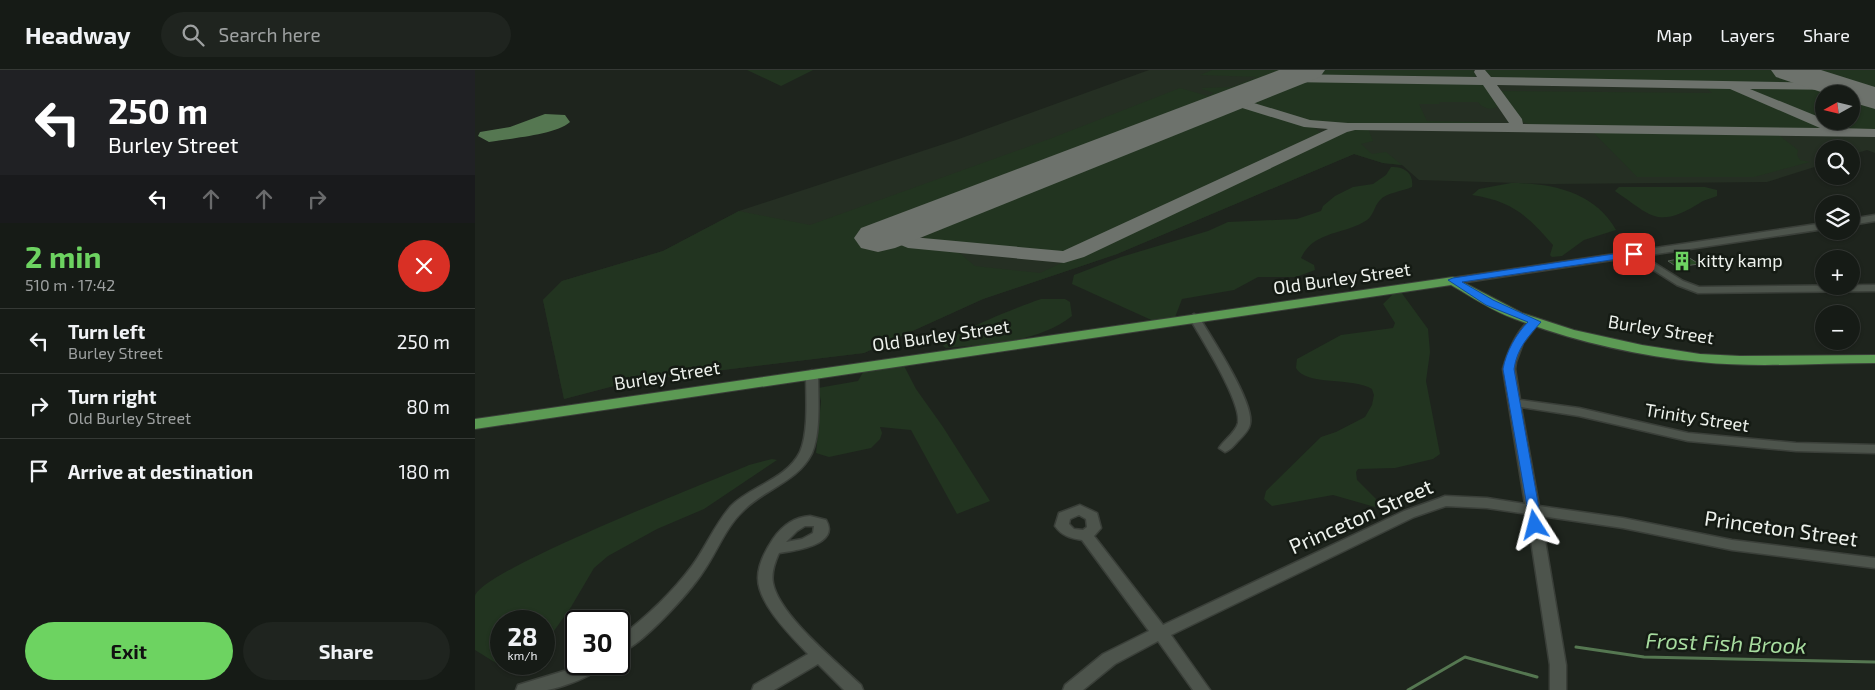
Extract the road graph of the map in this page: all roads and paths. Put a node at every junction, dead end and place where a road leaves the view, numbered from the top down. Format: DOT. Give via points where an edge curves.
graph roads {
  1 [pos="1875,218"];
  2 [pos="1860,220"];
  3 [pos="1815,227"];
  4 [pos="1634,254"];
  5 [pos="1453,280"];
  6 [pos="1875,288"];
  7 [pos="1194,317"];
  8 [pos="1535,322"];
  9 [pos="1875,359"];
  10 [pos="864,366"];
  11 [pos="812,373"];
  12 [pos="1515,403"];
  13 [pos="475,424"];
  14 [pos="1225,448"];
  15 [pos="1875,448"];
  16 [pos="1533,510"];
  17 [pos="1087,536"];
  18 [pos="775,548"];
  19 [pos="1875,563"];
  20 [pos="1161,633"];
  21 [pos="630,637"];
  22 [pos="820,655"];
  23 [pos="570,675"];
  24 [pos="524,690"];
  25 [pos="760,690"];
  26 [pos="855,690"];
  27 [pos="1071,690"];
  28 [pos="1202,690"];
  29 [pos="1558,690"];
  1 -- 2 [label="street"];
  3 -- 4 [label="street, Old Burley Street"];
  4 -- 5 [label="street, Old Burley Street"];
  4 -- 6 [label="street" via="1680,283 1698,290"];
  5 -- 7 [label="main road, Old Burley Street"];
  5 -- 8 [label="main road, Burley Street" via="1489,302"];
  7 -- 10 [label="main road, Old Burley Street"];
  7 -- 14 [label="street" via="1245,412 1244,424"];
  8 -- 9 [label="main road, Burley Street" via="1633,347 1700,358"];
  8 -- 12 [label="street" via="1524,332 1510,358"];
  10 -- 11 [label="main road, Burley Street"];
  11 -- 13 [label="main road, Burley Street"];
  11 -- 21 [label="street" via="809,438 803,456 793,469 744,502 681,589"];
  12 -- 15 [label="street, Trinity Street" via="1579,412 1689,437 1796,447"];
  12 -- 16 [label="street"];
  16 -- 19 [label="street, Princeton Street" via="1623,522 1732,545"];
  16 -- 20 [label="street, Princeton Street" via="1458,500 1433,504"];
  16 -- 29 [label="street" via="1558,664"];
  17 -- 20 [label="street"];
  18 -- 22 [label="street" via="766,569 765,581 770,599"];
  20 -- 27 [label="street, Princeton Street" via="1109,659"];
  20 -- 28 [label="street"];
  22 -- 25 [label="street"];
  22 -- 26 [label="street"];
  23 -- 24 [label="street"];
}
